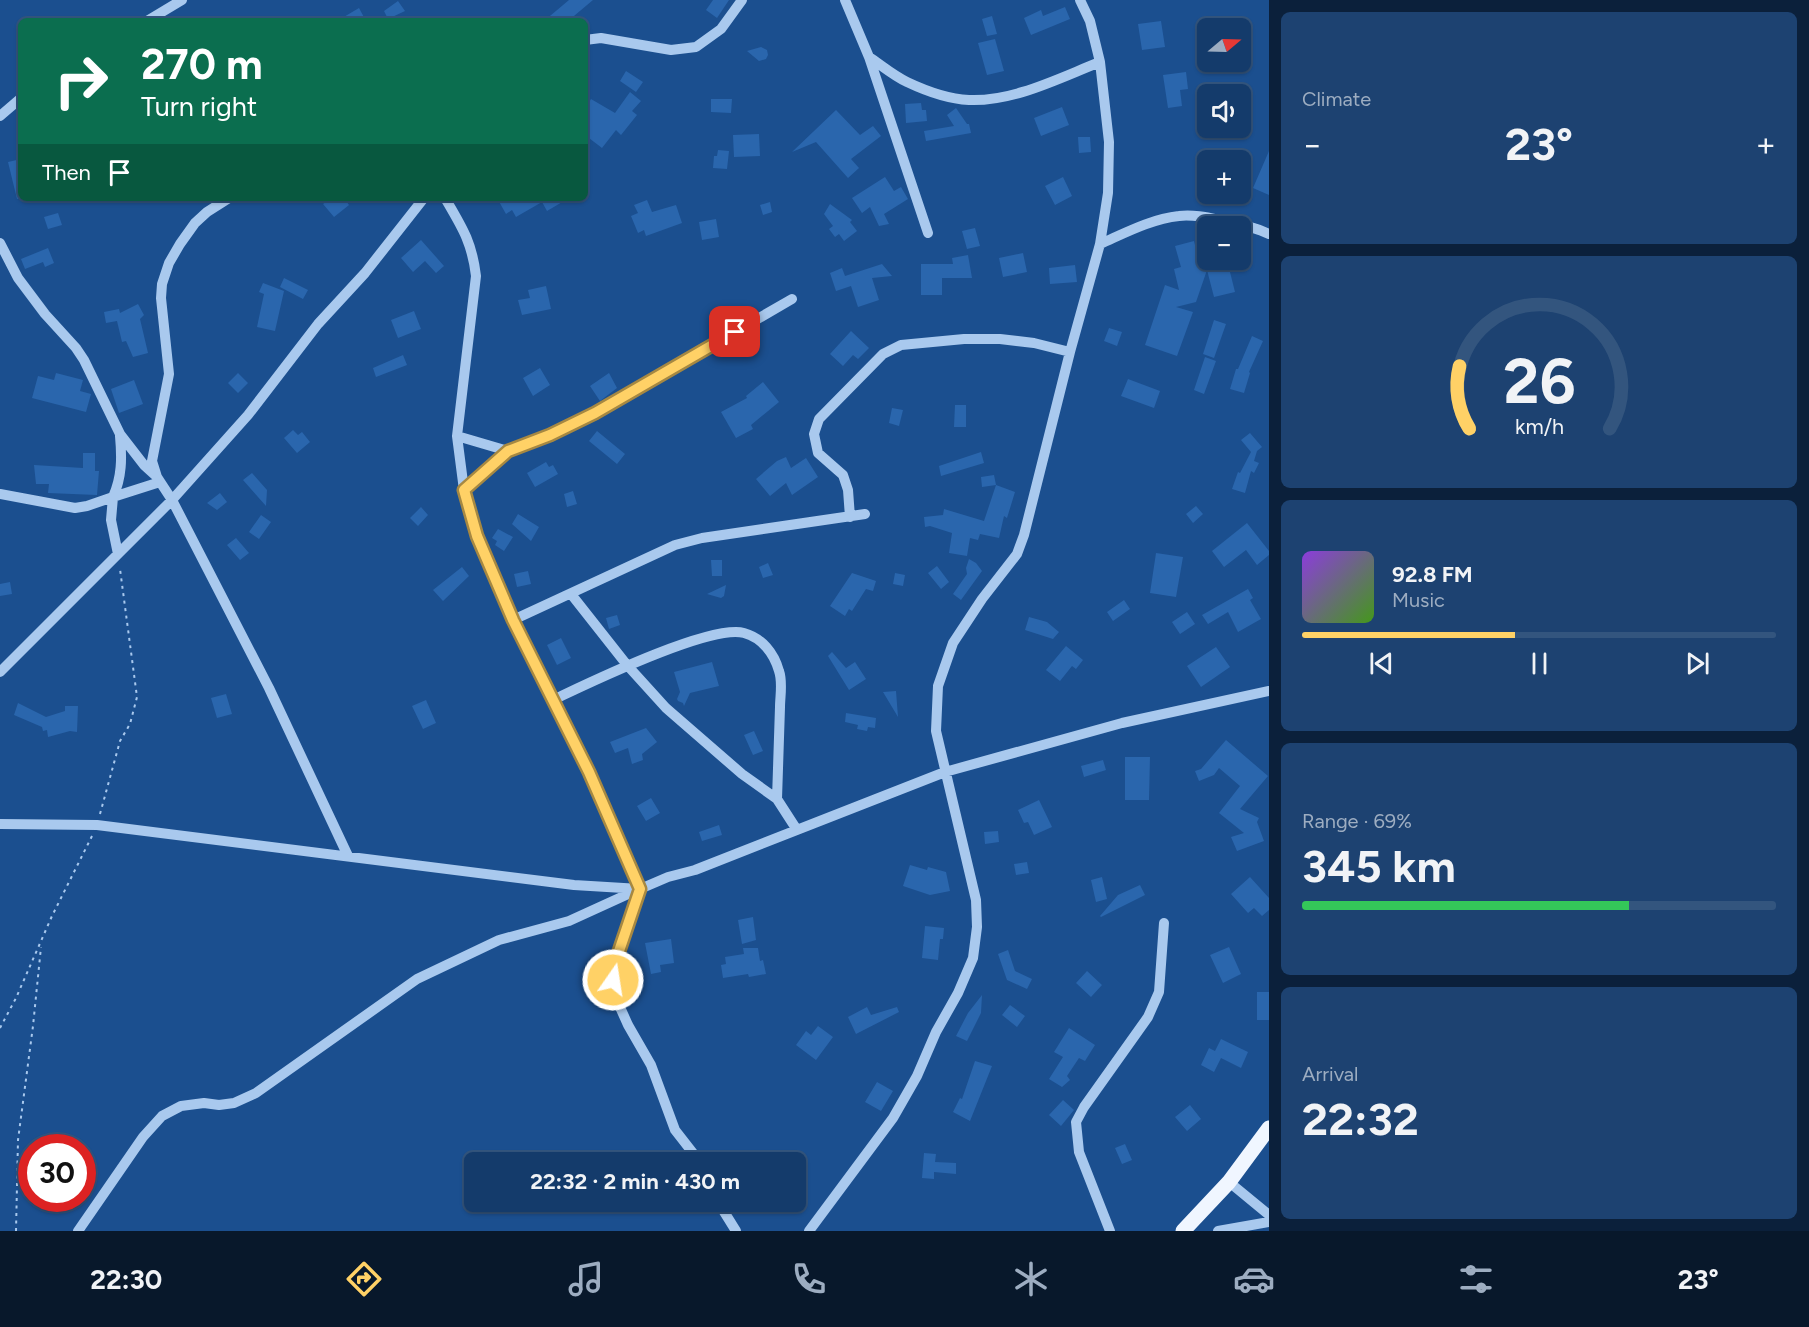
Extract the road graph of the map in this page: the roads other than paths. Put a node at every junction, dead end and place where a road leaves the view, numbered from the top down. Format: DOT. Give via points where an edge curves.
graph roads {
  1 [pos="182,0"];
  2 [pos="742,0"];
  3 [pos="845,0"];
  4 [pos="1080,0"];
  5 [pos="152,18"];
  6 [pos="588,40"];
  7 [pos="869,57"];
  8 [pos="1100,62"];
  9 [pos="18,101"];
  10 [pos="0,116"];
  11 [pos="224,201"];
  12 [pos="422,201"];
  13 [pos="447,201"];
  14 [pos="928,233"];
  15 [pos="1269,234"];
  16 [pos="0,243"];
  17 [pos="1100,244"];
  18 [pos="792,298"];
  19 [pos="1070,352"];
  20 [pos="120,434"];
  21 [pos="458,436"];
  22 [pos="508,451"];
  23 [pos="159,479"];
  24 [pos="464,490"];
  25 [pos="0,494"];
  26 [pos="113,497"];
  27 [pos="172,500"];
  28 [pos="865,514"];
  29 [pos="850,517"];
  30 [pos="118,554"];
  31 [pos="571,594"];
  32 [pos="513,620"];
  33 [pos="627,665"];
  34 [pos="0,672"];
  35 [pos="1269,691"];
  36 [pos="555,699"];
  37 [pos="945,772"];
  38 [pos="777,799"];
  39 [pos="0,824"];
  40 [pos="797,830"];
  41 [pos="348,856"];
  42 [pos="640,889"];
  43 [pos="1164,923"];
  44 [pos="1269,1128"];
  45 [pos="692,1152"];
  46 [pos="1229,1182"];
  47 [pos="724,1212"];
  48 [pos="1269,1215"];
  49 [pos="1269,1222"];
  50 [pos="78,1231"];
  51 [pos="736,1231"];
  52 [pos="808,1231"];
  53 [pos="1110,1231"];
  54 [pos="1183,1231"];
  55 [pos="1218,1231"];
  1 -- 5 [label="street"];
  2 -- 6 [label="street" via="721,29 696,47 671,50 601,38"];
  3 -- 7 [label="street"];
  4 -- 8 [label="street" via="1090,21"];
  7 -- 8 [label="street" via="906,81 941,95 969,100 1001,97"];
  7 -- 14 [label="street"];
  8 -- 17 [label="street" via="1109,142 1108,193"];
  9 -- 10 [label="street"];
  11 -- 23 [label="street" via="195,223 162,284 169,374 152,461"];
  12 -- 27 [label="street" via="248,415"];
  13 -- 21 [label="street" via="474,254 476,276"];
  15 -- 17 [label="street" via="1238,223 1180,216 1159,219"];
  16 -- 20 [label="street" via="18,278 84,360"];
  17 -- 19 [label="street"];
  18 -- 22 [label="street" via="595,413"];
  19 -- 29 [label="street" via="1034,343 964,339 901,345 883,354 819,419 814,434 818,453 843,476"];
  19 -- 37 [label="street" via="1017,554 982,599 944,665 938,686 936,731"];
  20 -- 23 [label="street"];
  20 -- 26 [label="street" via="121,474"];
  21 -- 22 [label="street"];
  21 -- 24 [label="street"];
  22 -- 24 [label="street"];
  23 -- 26 [label="street"];
  23 -- 27 [label="street"];
  24 -- 32 [label="street" via="477,536"];
  25 -- 26 [label="street" via="75,508"];
  26 -- 30 [label="street" via="111,520"];
  27 -- 30 [label="street"];
  27 -- 41 [label="street" via="269,688"];
  28 -- 29 [label="street"];
  29 -- 31 [label="street" via="675,545"];
  30 -- 34 [label="street"];
  31 -- 32 [label="street"];
  31 -- 33 [label="street"];
  32 -- 36 [label="street"];
  33 -- 36 [label="street"];
  33 -- 38 [label="street" via="703,742"];
  33 -- 38 [label="street" via="725,633 742,632 758,638 773,654 780,674"];
  35 -- 37 [label="street" via="1122,723"];
  36 -- 42 [label="street"];
  37 -- 40 [label="street"];
  37 -- 52 [label="street" via="976,900 973,958 893,1118"];
  38 -- 40 [label="street"];
  39 -- 41 [label="street" via="97,825"];
  40 -- 42 [label="street"];
  41 -- 42 [label="street" via="574,885"];
  42 -- 45 [label="street" via="616,960 615,996 651,1065 675,1130"];
  42 -- 50 [label="street" via="569,921 499,940 417,979 256,1093 234,1103 181,1106 162,1116"];
  43 -- 53 [label="street" via="1159,992 1148,1017 1076,1122 1079,1152"];
  44 -- 46 [label="main road"];
  46 -- 48 [label="street"];
  46 -- 54 [label="main road"];
  47 -- 51 [label="street"];
  49 -- 55 [label="street"];
}
